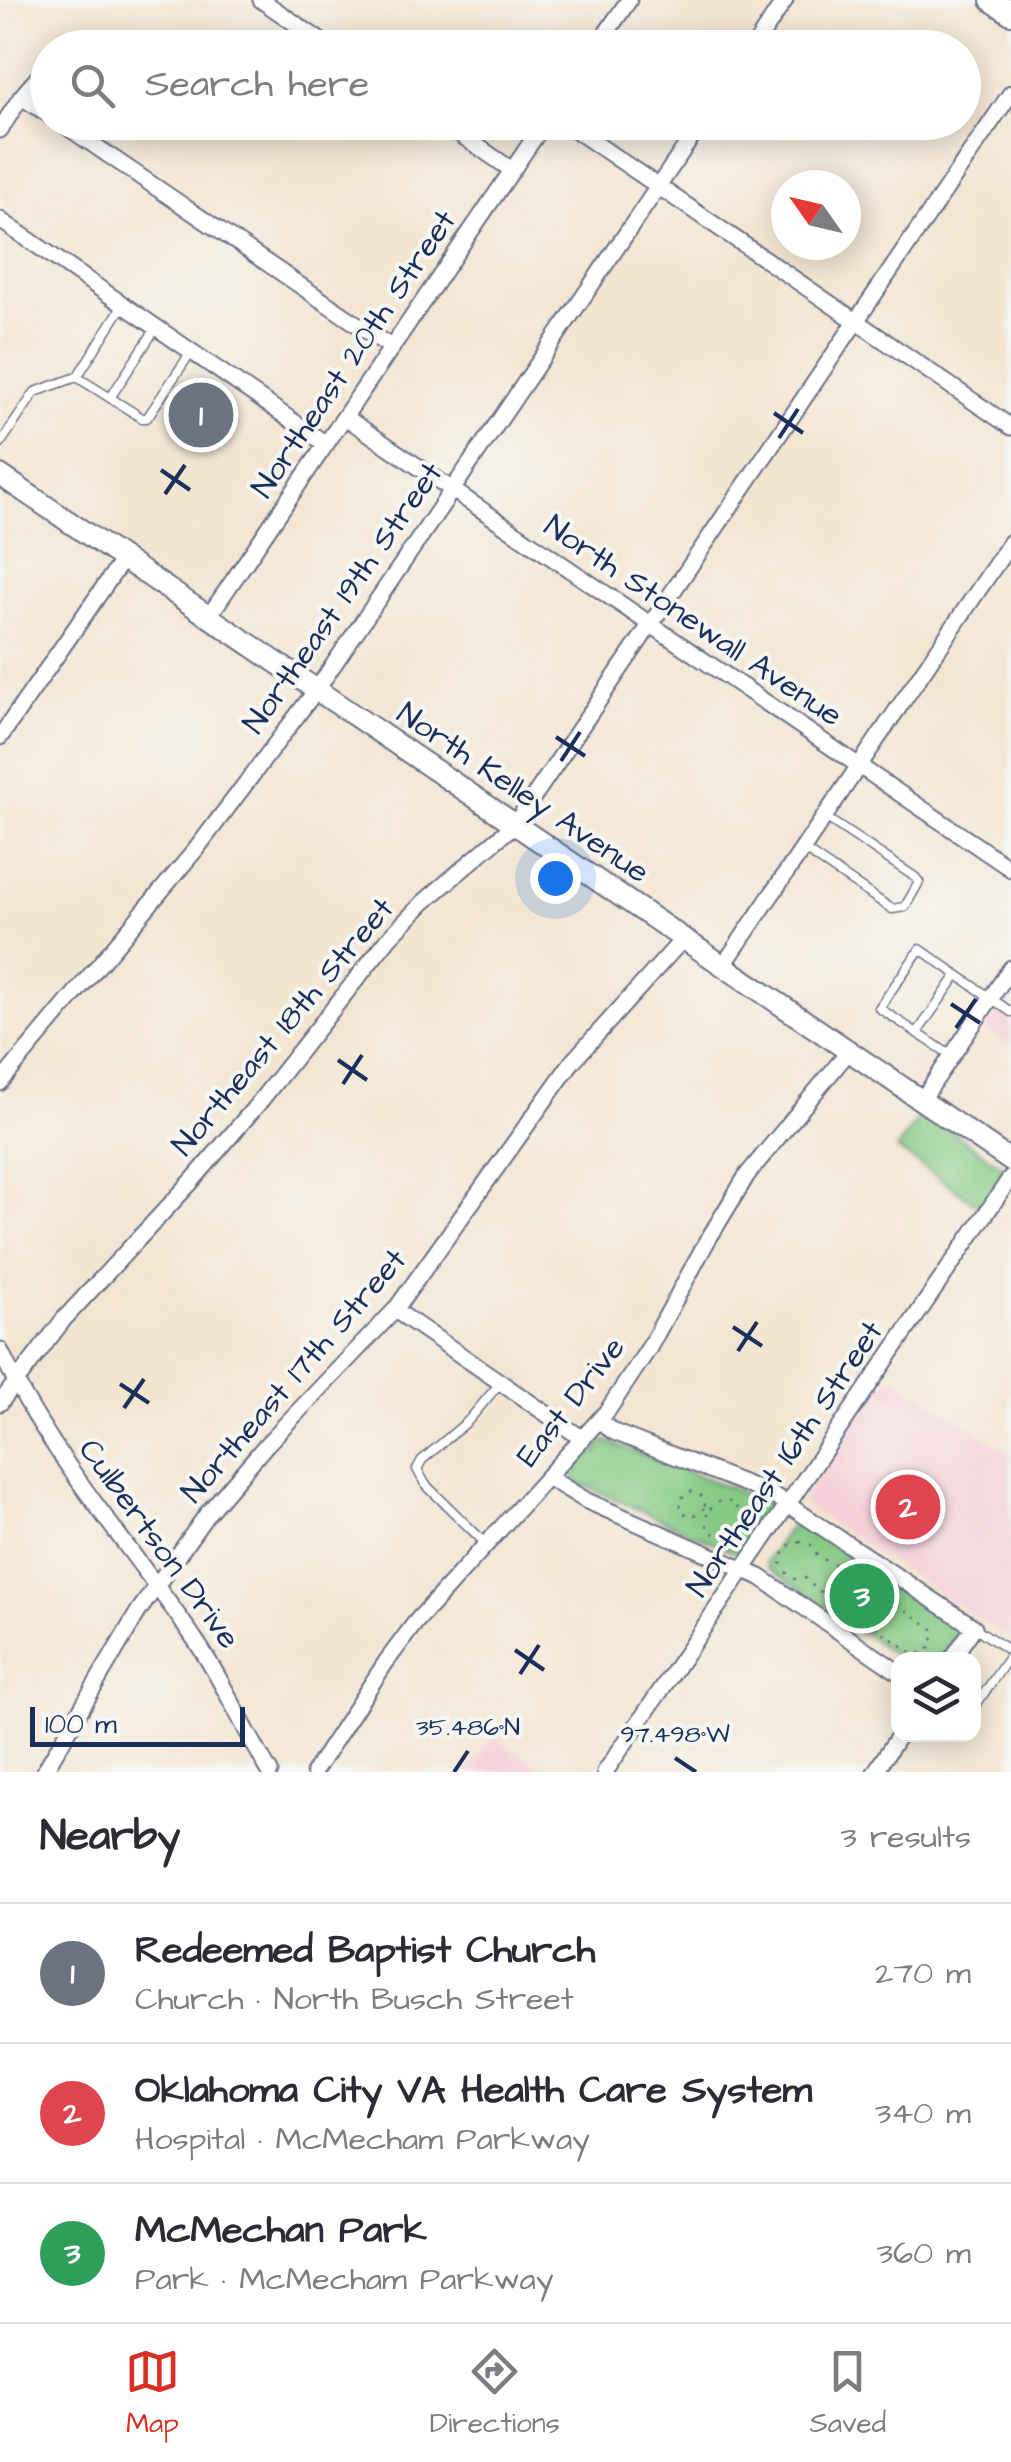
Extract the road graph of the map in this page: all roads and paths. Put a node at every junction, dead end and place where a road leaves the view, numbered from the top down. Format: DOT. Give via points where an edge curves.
graph roads {
  1 [pos="261,0"];
  2 [pos="629,0"];
  3 [pos="786,0"];
  4 [pos="992,0"];
  5 [pos="1011,12"];
  6 [pos="305,30"];
  7 [pos="608,30"];
  8 [pos="765,30"];
  9 [pos="30,87"];
  10 [pos="1011,93"];
  11 [pos="22,97"];
  12 [pos="30,102"];
  13 [pos="0,130"];
  14 [pos="981,137"];
  15 [pos="86,140"];
  16 [pos="468,140"];
  17 [pos="532,140"];
  18 [pos="590,140"];
  19 [pos="690,140"];
  20 [pos="979,140"];
  21 [pos="512,170"];
  22 [pos="658,188"];
  23 [pos="0,220"];
  24 [pos="123,304"];
  25 [pos="856,321"];
  26 [pos="156,328"];
  27 [pos="392,348"];
  28 [pos="191,352"];
  29 [pos="77,377"];
  30 [pos="110,398"];
  31 [pos="345,416"];
  32 [pos="1011,427"];
  33 [pos="0,444"];
  34 [pos="326,444"];
  35 [pos="0,475"];
  36 [pos="452,492"];
  37 [pos="1011,542"];
  38 [pos="124,558"];
  39 [pos="209,616"];
  40 [pos="650,625"];
  41 [pos="317,689"];
  42 [pos="0,737"];
  43 [pos="858,766"];
  44 [pos="824,817"];
  45 [pos="515,824"];
  46 [pos="803,849"];
  47 [pos="1011,870"];
  48 [pos="683,938"];
  49 [pos="723,966"];
  50 [pos="1011,968"];
  51 [pos="957,975"];
  52 [pos="991,998"];
  53 [pos="1011,1012"];
  54 [pos="918,1033"];
  55 [pos="849,1051"];
  56 [pos="952,1056"];
  57 [pos="0,1083"];
  58 [pos="922,1100"];
  59 [pos="1011,1161"];
  60 [pos="1011,1178"];
  61 [pos="396,1310"];
  62 [pos="0,1350"];
  63 [pos="16,1380"];
  64 [pos="501,1382"];
  65 [pos="1,1401"];
  66 [pos="598,1421"];
  67 [pos="583,1439"];
  68 [pos="549,1478"];
  69 [pos="788,1505"];
  70 [pos="706,1510"];
  71 [pos="793,1531"];
  72 [pos="730,1536"];
  73 [pos="796,1542"];
  74 [pos="484,1544"];
  75 [pos="736,1546"];
  76 [pos="781,1562"];
  77 [pos="771,1564"];
  78 [pos="744,1568"];
  79 [pos="155,1585"];
  80 [pos="835,1586"];
  81 [pos="874,1612"];
  82 [pos="974,1627"];
  83 [pos="914,1652"];
  84 [pos="927,1652"];
  85 [pos="957,1652"];
  86 [pos="1011,1653"];
  87 [pos="891,1667"];
  88 [pos="981,1698"];
  89 [pos="895,1742"];
  90 [pos="321,1770"];
  91 [pos="44,1772"];
  92 [pos="270,1772"];
  93 [pos="605,1772"];
  94 [pos="874,1772"];
  1 -- 6 [label="street"];
  2 -- 7 [label="street"];
  3 -- 8 [label="street"];
  4 -- 5 [label="main road"];
  9 -- 11 [label="street"];
  10 -- 14 [label="street, Northeast 18th Street"];
  11 -- 12 [label="street"];
  11 -- 13 [label="street"];
  15 -- 27 [label="street"];
  16 -- 21 [label="street"];
  17 -- 21 [label="street, Northeast 20th Street"];
  18 -- 22 [label="street"];
  19 -- 22 [label="street, Northeast 19th Street"];
  20 -- 25 [label="street, Northeast 18th Street"];
  21 -- 27 [label="street, Northeast 20th Street"];
  22 -- 25 [label="street"];
  22 -- 36 [label="street, Northeast 19th Street"];
  23 -- 24 [label="street"];
  24 -- 26 [label="street"];
  24 -- 29 [label="lane"];
  25 -- 32 [label="street"];
  25 -- 40 [label="street, Northeast 18th Street"];
  26 -- 28 [label="street"];
  26 -- 30 [label="lane"];
  27 -- 31 [label="street, Northeast 20th Street"];
  28 -- 30 [label="lane" via="147,418"];
  28 -- 34 [label="street"];
  29 -- 30 [label="lane"];
  29 -- 33 [label="lane" via="35,392"];
  31 -- 34 [label="street, Northeast 20th Street"];
  31 -- 36 [label="street, North Stonewall Avenue"];
  34 -- 39 [label="street, Northeast 20th Street"];
  35 -- 38 [label="street, North Kelley Avenue"];
  36 -- 40 [label="street, North Stonewall Avenue"];
  36 -- 41 [label="street, Northeast 19th Street"];
  37 -- 43 [label="street"];
  38 -- 39 [label="street, North Kelley Avenue"];
  38 -- 42 [label="street"];
  39 -- 41 [label="street, North Kelley Avenue"];
  40 -- 43 [label="street, North Stonewall Avenue"];
  40 -- 45 [label="street, Northeast 18th Street"];
  41 -- 45 [label="street, North Kelley Avenue"];
  41 -- 57 [label="street, Northeast 19th Street" via="197,848"];
  43 -- 44 [label="street"];
  43 -- 47 [label="street, North Stonewall Avenue"];
  44 -- 46 [label="street"];
  44 -- 46 [label="lane" via="916,877 905,908 892,909"];
  45 -- 48 [label="street, North Kelley Avenue"];
  45 -- 63 [label="street, Northeast 18th Street" via="389,938 247,1116"];
  46 -- 49 [label="street"];
  48 -- 49 [label="street, North Kelley Avenue"];
  48 -- 61 [label="street, Northeast 17th Street" via="572,1062"];
  49 -- 55 [label="street, North Kelley Avenue"];
  50 -- 52 [label="street"];
  51 -- 52 [label="lane"];
  51 -- 54 [label="lane"];
  51 -- 54 [label="lane" via="920,949 879,1008"];
  52 -- 53 [label="lane"];
  52 -- 56 [label="street"];
  54 -- 56 [label="lane"];
  55 -- 58 [label="street, North Kelley Avenue"];
  55 -- 66 [label="street, East Drive" via="748,1175 649,1348"];
  56 -- 58 [label="street"];
  58 -- 59 [label="street, North Kelley Avenue"];
  60 -- 69 [label="street, Northeast 16th Street"];
  61 -- 64 [label="street"];
  61 -- 79 [label="street, Northeast 17th Street" via="236,1480"];
  62 -- 63 [label="street, Culbertson Drive"];
  63 -- 65 [label="street, Northeast 18th Street"];
  63 -- 79 [label="street, Culbertson Drive" via="84,1492"];
  64 -- 67 [label="street"];
  64 -- 74 [label="lane" via="417,1469"];
  66 -- 67 [label="street, East Drive"];
  66 -- 69 [label="street"];
  67 -- 68 [label="street, East Drive"];
  68 -- 74 [label="street, East Drive"];
  68 -- 78 [label="street"];
  69 -- 78 [label="street, Northeast 16th Street"];
  69 -- 82 [label="street"];
  70 -- 70 [label="path" via="694,1491 680,1499 688,1516"];
  70 -- 72 [label="path" via="710,1532"];
  70 -- 72 [label="path" via="720,1501 736,1504 742,1524"];
  71 -- 73 [label="path"];
  72 -- 75 [label="path"];
  73 -- 76 [label="path"];
  73 -- 80 [label="path" via="836,1565"];
  74 -- 90 [label="street, East Drive" via="386,1662"];
  76 -- 77 [label="path"];
  76 -- 80 [label="path" via="792,1578 805,1578 818,1592"];
  78 -- 87 [label="street"];
  78 -- 93 [label="street, Northeast 16th Street"];
  79 -- 91 [label="street, Northeast 17th Street"];
  79 -- 92 [label="street, Culbertson Drive" via="219,1676"];
  80 -- 81 [label="path"];
  81 -- 83 [label="path" via="878,1629"];
  81 -- 84 [label="path" via="896,1603 934,1629"];
  82 -- 85 [label="street"];
  82 -- 86 [label="lane"];
  86 -- 88 [label="lane"];
  89 -- 94 [label="street"];
}
